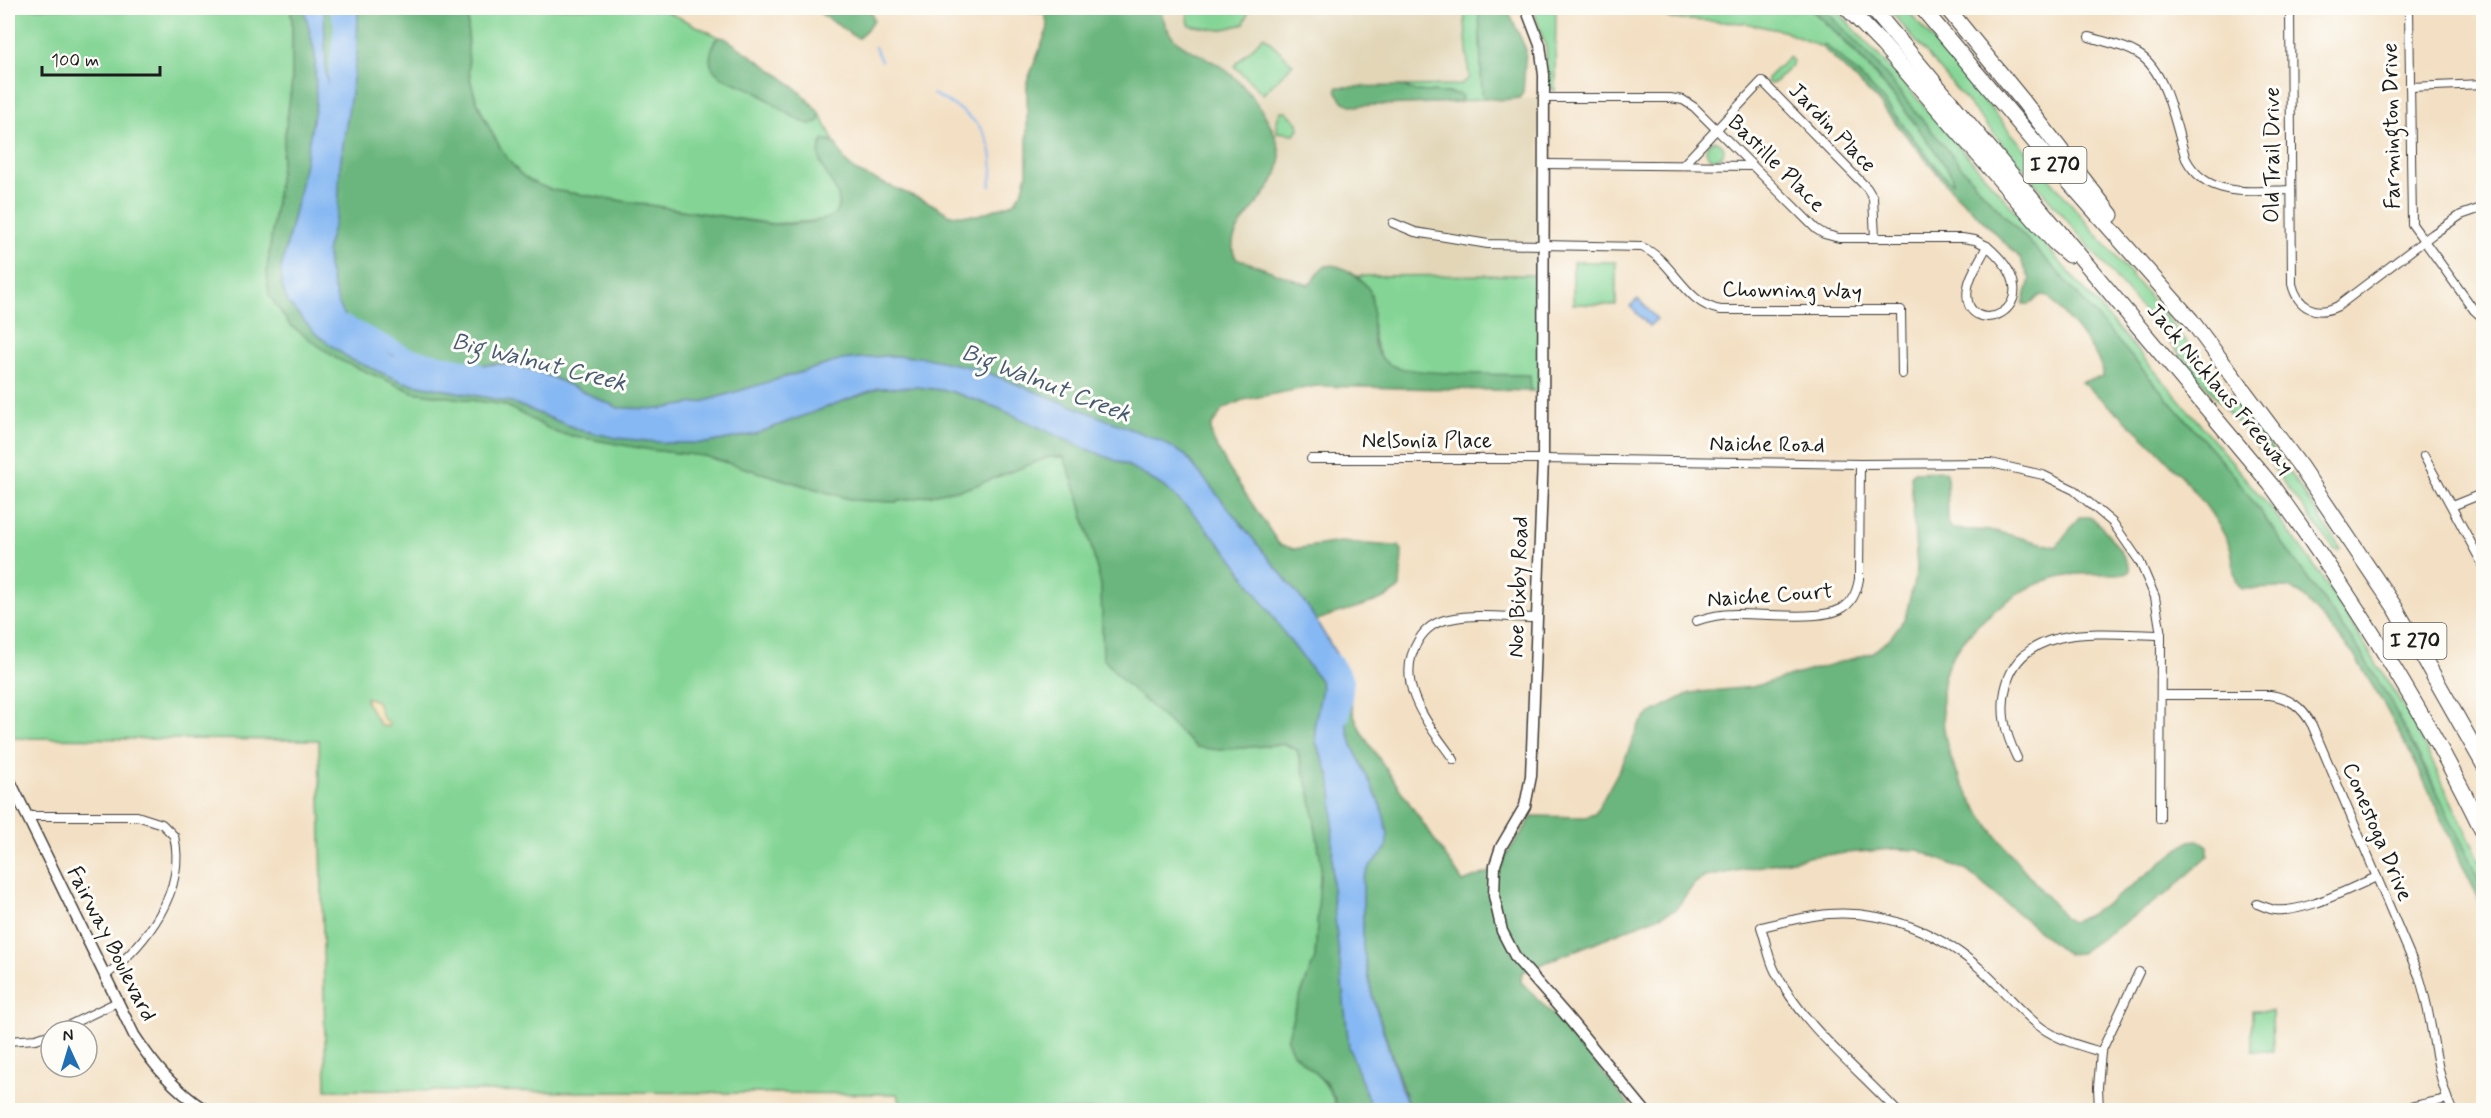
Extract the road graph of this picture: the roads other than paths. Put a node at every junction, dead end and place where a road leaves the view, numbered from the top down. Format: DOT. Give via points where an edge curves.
graph roads {
  1 [pos="1526,8"];
  2 [pos="1847,8"];
  3 [pos="1872,8"];
  4 [pos="1922,8"];
  5 [pos="1948,8"];
  6 [pos="2290,8"];
  7 [pos="2409,8"];
  8 [pos="2089,37"];
  9 [pos="2484,84"];
  10 [pos="2410,87"];
  11 [pos="1544,98"];
  12 [pos="1717,130"];
  13 [pos="1544,164"];
  14 [pos="1683,165"];
  15 [pos="1752,166"];
  16 [pos="2291,190"];
  17 [pos="2484,207"];
  18 [pos="1393,223"];
  19 [pos="1875,238"];
  20 [pos="2423,241"];
  21 [pos="1544,246"];
  22 [pos="1988,246"];
  23 [pos="2115,298"];
  24 [pos="2484,319"];
  25 [pos="2191,320"];
  26 [pos="1902,374"];
  27 [pos="2424,456"];
  28 [pos="1311,459"];
  29 [pos="1543,459"];
  30 [pos="1860,465"];
  31 [pos="2484,493"];
  32 [pos="2452,506"];
  33 [pos="2484,567"];
  34 [pos="1537,618"];
  35 [pos="1696,621"];
  36 [pos="2161,635"];
  37 [pos="2161,695"];
  38 [pos="2017,758"];
  39 [pos="1454,760"];
  40 [pos="2484,765"];
  41 [pos="8,777"];
  42 [pos="27,816"];
  43 [pos="2160,819"];
  44 [pos="2484,834"];
  45 [pos="2377,877"];
  46 [pos="2257,904"];
  47 [pos="2139,972"];
  48 [pos="105,976"];
  49 [pos="117,1002"];
  50 [pos="82,1019"];
  51 [pos="39,1038"];
  52 [pos="8,1041"];
  53 [pos="2101,1052"];
  54 [pos="2447,1099"];
  55 [pos="205,1110"];
  56 [pos="1644,1110"];
  57 [pos="1896,1110"];
  58 [pos="2099,1110"];
  59 [pos="2327,1110"];
  60 [pos="2452,1110"];
  1 -- 11 [label="street, Noe Bixby Road" via="1540,45"];
  2 -- 23 [label="highway" via="2054,242"];
  3 -- 23 [label="highway, Jack Nicklaus Freeway / I 270"];
  4 -- 25 [label="highway, Jack Nicklaus Freeway / I 270"];
  5 -- 25 [label="highway"];
  6 -- 16 [label="street, Old Trail Drive"];
  7 -- 10 [label="street, Farmington Drive"];
  8 -- 16 [label="street" via="2138,53 2154,67 2186,159 2204,182 2232,191"];
  9 -- 10 [label="street"];
  10 -- 20 [label="street, Farmington Drive" via="2411,217"];
  11 -- 12 [label="street, Bastille Place" via="1683,100"];
  11 -- 13 [label="street, Noe Bixby Road"];
  12 -- 14 [label="street"];
  12 -- 15 [label="street, Bastille Place"];
  12 -- 19 [label="street, Jardin Place" via="1762,81 1873,198"];
  13 -- 14 [label="street"];
  13 -- 21 [label="street, Noe Bixby Road"];
  14 -- 15 [label="street"];
  15 -- 19 [label="street, Bastille Place" via="1824,234"];
  16 -- 20 [label="street, Old Trail Drive" via="2292,284 2298,300 2319,312 2338,306"];
  17 -- 20 [label="street" via="2461,215"];
  18 -- 21 [label="street, Chowning Way" via="1415,231 1488,244"];
  19 -- 22 [label="street, Bastille Place" via="1962,238"];
  20 -- 24 [label="street, Farmington Drive"];
  21 -- 26 [label="street, Chowning Way" via="1642,247 1708,308 1901,310"];
  21 -- 29 [label="street, Noe Bixby Road"];
  22 -- 22 [label="street" via="2008,266 2014,288 2008,310 1998,317 1986,318 1971,307 1967,290"];
  23 -- 44 [label="highway, Jack Nicklaus Freeway / I 270" via="2272,486 2328,563 2405,685"];
  25 -- 40 [label="highway, Jack Nicklaus Freeway / I 270" via="2357,549"];
  27 -- 32 [label="street"];
  28 -- 29 [label="street, Nelsonia Place"];
  29 -- 30 [label="street, Naiche Road"];
  29 -- 34 [label="street, Noe Bixby Road"];
  30 -- 35 [label="street, Naiche Court" via="1859,579 1849,603 1825,614 1732,614"];
  30 -- 36 [label="street, Naiche Road" via="1991,463 2026,470 2074,490 2102,511 2140,561 2155,597"];
  31 -- 32 [label="street"];
  32 -- 33 [label="street"];
  34 -- 39 [label="street" via="1449,619 1430,627 1417,643 1410,664 1412,693"];
  34 -- 56 [label="street, Noe Bixby Road" via="1531,776 1525,807 1495,865 1498,920 1516,958"];
  36 -- 37 [label="street, Naiche Road"];
  36 -- 38 [label="street" via="2076,634 2043,642 2027,651 2008,677 2003,694 2005,728"];
  37 -- 43 [label="street, Naiche Road"];
  37 -- 45 [label="street, Conestoga Drive" via="2270,695 2283,697 2301,708 2312,725"];
  41 -- 42 [label="street, Fairway Boulevard"];
  42 -- 48 [label="street, Fairway Boulevard"];
  42 -- 48 [label="street" via="137,816 162,824 174,836 177,864 167,902 141,941"];
  45 -- 46 [label="street" via="2294,908 2276,910"];
  45 -- 54 [label="street, Conestoga Drive" via="2427,997"];
  47 -- 53 [label="street"];
  48 -- 49 [label="street, Fairway Boulevard"];
  49 -- 50 [label="street"];
  49 -- 55 [label="street, Fairway Boulevard" via="156,1066 172,1085"];
  51 -- 52 [label="street"];
  53 -- 57 [label="street" via="2042,1028 1960,951 1905,923 1855,914 1829,914 1761,927 1774,969 1797,1007"];
  53 -- 58 [label="street"];
  54 -- 59 [label="street" via="2410,1107"];
  54 -- 60 [label="street, Conestoga Drive"];
}
